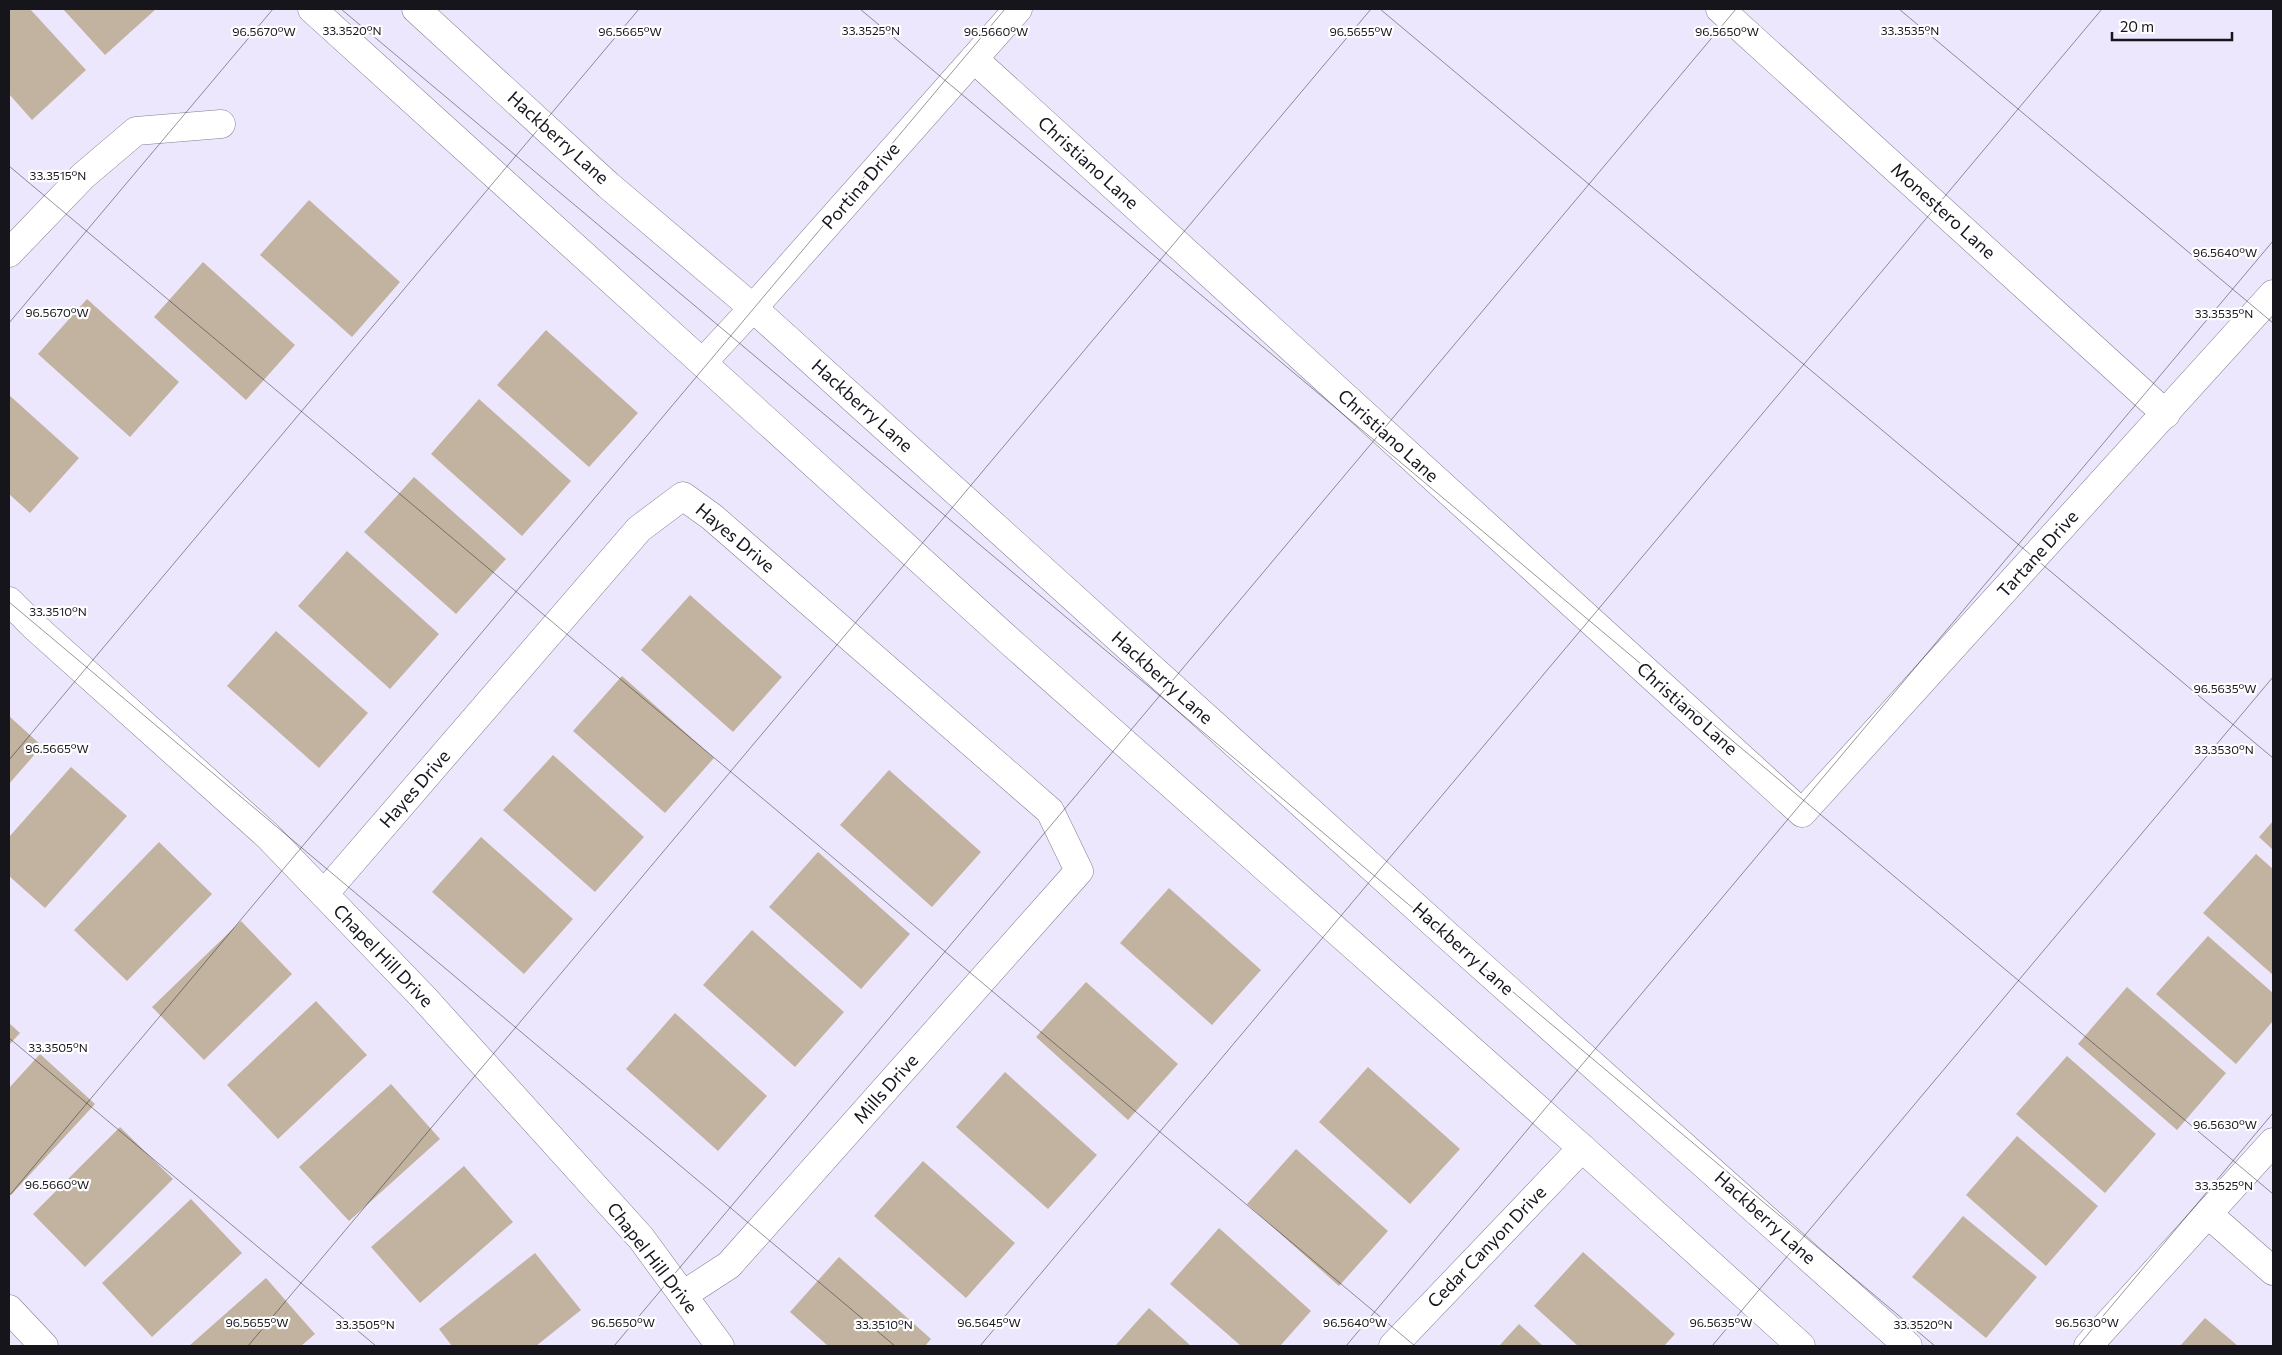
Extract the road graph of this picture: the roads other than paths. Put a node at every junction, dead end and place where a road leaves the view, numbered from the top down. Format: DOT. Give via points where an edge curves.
graph roads {
  1 [pos="312,9"];
  2 [pos="416,9"];
  3 [pos="1018,9"];
  4 [pos="1732,13"];
  5 [pos="974,59"];
  6 [pos="221,124"];
  7 [pos="9,253"];
  8 [pos="2273,294"];
  9 [pos="753,308"];
  10 [pos="703,362"];
  11 [pos="2166,414"];
  12 [pos="9,601"];
  13 [pos="1802,813"];
  14 [pos="1078,871"];
  15 [pos="324,894"];
  16 [pos="2273,1142"];
  17 [pos="1582,1148"];
  18 [pos="2208,1214"];
  19 [pos="2273,1271"];
  20 [pos="683,1295"];
  21 [pos="9,1309"];
  22 [pos="44,1346"];
  23 [pos="720,1346"];
  24 [pos="1393,1346"];
  25 [pos="1801,1346"];
  26 [pos="1908,1346"];
  27 [pos="2088,1346"];
  1 -- 10 [label="street"];
  2 -- 9 [label="street, Hackberry Lane" via="608,185"];
  3 -- 5 [label="street, Portina Drive"];
  4 -- 11 [label="street, Monestero Lane"];
  5 -- 9 [label="street, Portina Drive"];
  5 -- 13 [label="street, Christiano Lane"];
  6 -- 7 [label="street" via="136,131 83,176"];
  8 -- 11 [label="street, Tartane Drive"];
  9 -- 10 [label="street, Portina Drive"];
  9 -- 26 [label="street, Hackberry Lane" via="1449,937"];
  10 -- 17 [label="street" via="1007,639"];
  11 -- 13 [label="street, Tartane Drive"];
  12 -- 15 [label="street, Chapel Hill Drive" via="268,836"];
  14 -- 15 [label="street, Hayes Drive" via="1050,811 712,517 683,496 639,529"];
  14 -- 20 [label="street, Mills Drive" via="729,1265"];
  15 -- 20 [label="street, Chapel Hill Drive" via="423,997 641,1238"];
  16 -- 18 [label="street"];
  17 -- 24 [label="street, Cedar Canyon Drive"];
  17 -- 25 [label="street"];
  18 -- 19 [label="street"];
  18 -- 27 [label="street"];
  20 -- 23 [label="street, Chapel Hill Drive"];
  21 -- 22 [label="street"];
}
